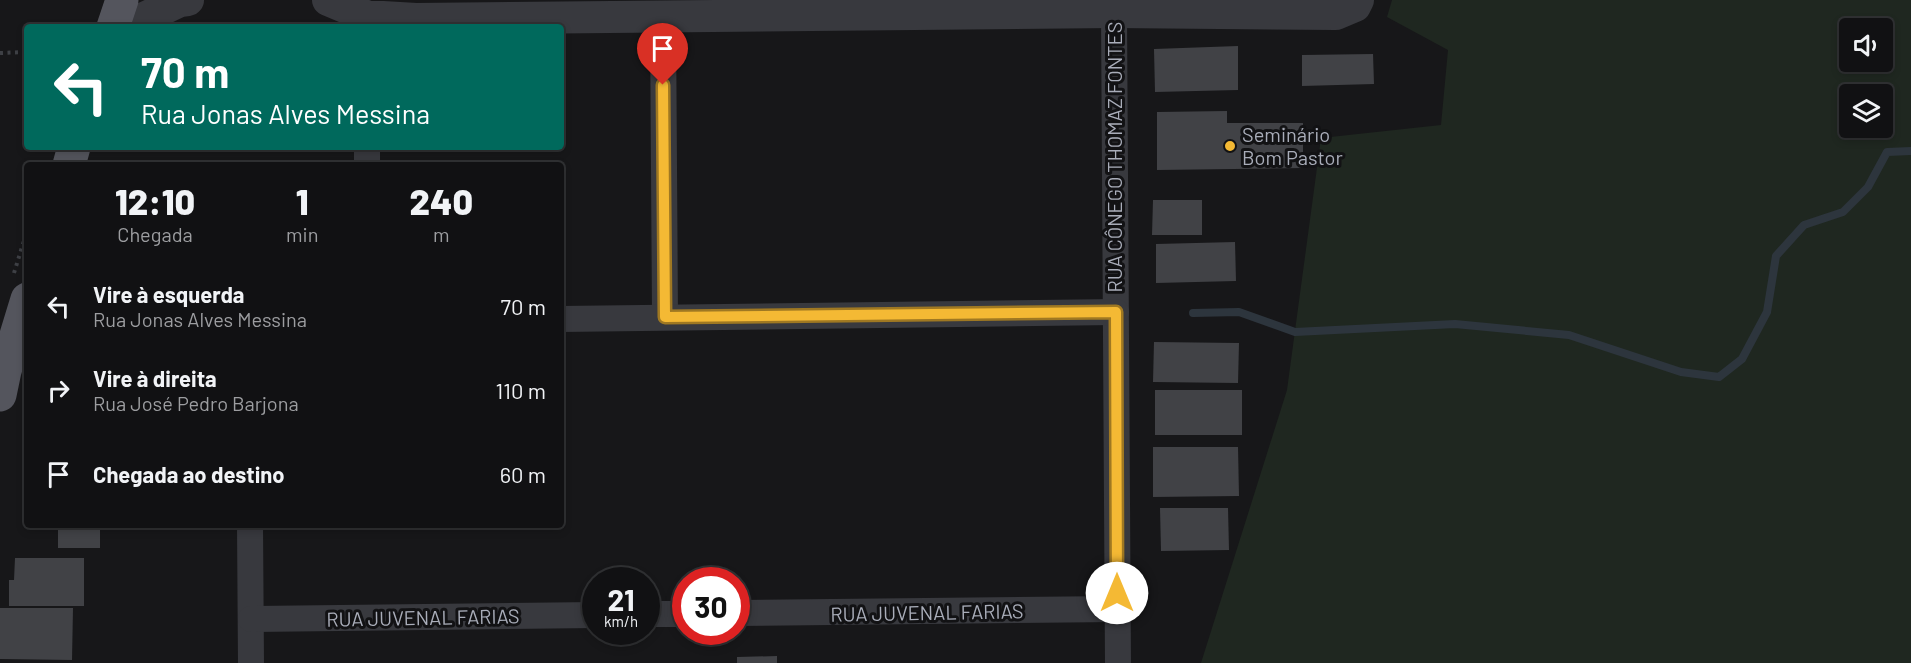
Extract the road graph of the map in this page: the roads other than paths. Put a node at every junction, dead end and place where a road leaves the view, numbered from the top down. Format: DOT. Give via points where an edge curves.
graph roads {
  1 [pos="122,0"];
  2 [pos="188,0"];
  3 [pos="328,0"];
  4 [pos="1356,3"];
  5 [pos="1113,12"];
  6 [pos="663,16"];
  7 [pos="366,21"];
  8 [pos="114,24"];
  9 [pos="130,24"];
  10 [pos="1116,312"];
  11 [pos="24,316"];
  12 [pos="665,317"];
  13 [pos="564,318"];
  14 [pos="2,382"];
  15 [pos="250,528"];
  16 [pos="1117,609"];
  17 [pos="750,614"];
  18 [pos="582,615"];
  19 [pos="250,619"];
  20 [pos="251,663"];
  21 [pos="1118,663"];
  1 -- 8 [label="main road"];
  2 -- 9 [label="street"];
  3 -- 7 [label="street"];
  4 -- 5 [label="street" via="1336,14"];
  5 -- 6 [label="street"];
  5 -- 10 [label="street, RUA CÔNEGO THOMAZ FONTES"];
  6 -- 7 [label="street"];
  6 -- 12 [label="street"];
  10 -- 12 [label="street"];
  10 -- 16 [label="street, RUA CÔNEGO THOMAZ FONTES"];
  11 -- 14 [label="main road"];
  12 -- 13 [label="street"];
  15 -- 19 [label="street"];
  16 -- 17 [label="street, RUA JUVENAL FARIAS"];
  16 -- 21 [label="street, RUA CÔNEGO THOMAZ FONTES"];
  18 -- 19 [label="street, RUA JUVENAL FARIAS"];
  19 -- 20 [label="street"];
}
